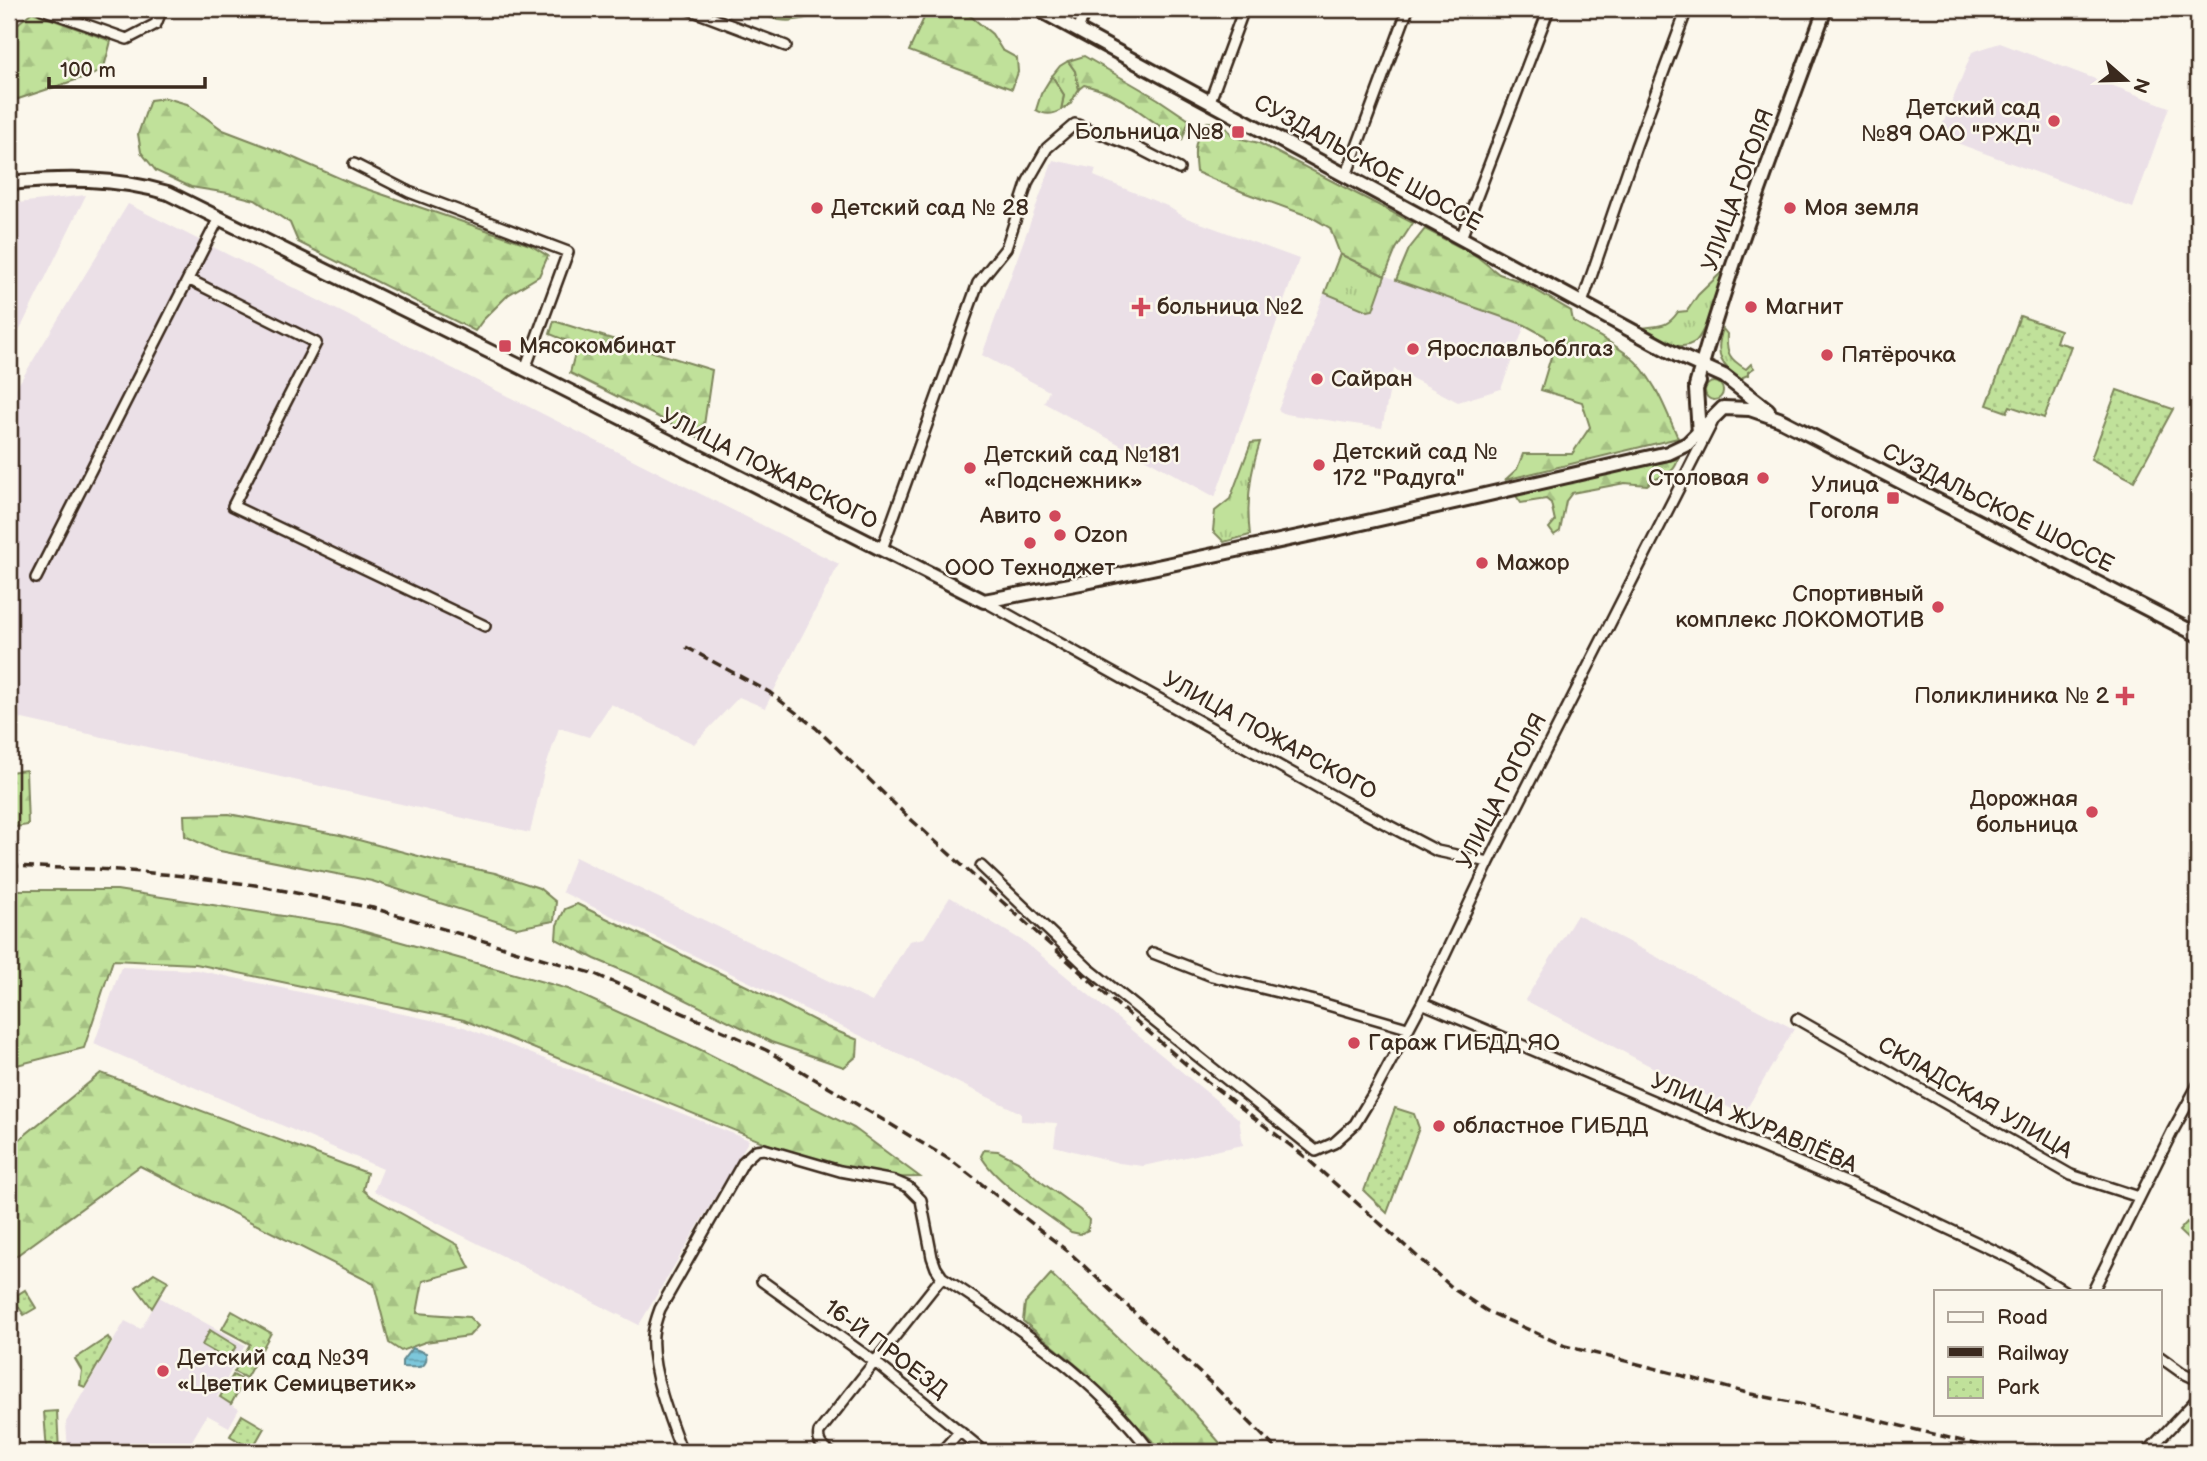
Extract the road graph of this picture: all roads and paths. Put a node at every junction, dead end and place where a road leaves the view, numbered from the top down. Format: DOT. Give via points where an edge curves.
graph roads {
  1 [pos="42,9"];
  2 [pos="162,9"];
  3 [pos="688,9"];
  4 [pos="1038,9"];
  5 [pos="1086,9"];
  6 [pos="1244,9"];
  7 [pos="1408,9"];
  8 [pos="1549,9"];
  9 [pos="1687,9"];
  10 [pos="1824,9"];
  11 [pos="1079,30"];
  12 [pos="786,46"];
  13 [pos="1210,101"];
  14 [pos="354,164"];
  15 [pos="1179,169"];
  16 [pos="1346,176"];
  17 [pos="9,184"];
  18 [pos="219,218"];
  19 [pos="1461,238"];
  20 [pos="188,279"];
  21 [pos="1581,303"];
  22 [pos="1710,335"];
  23 [pos="1678,356"];
  24 [pos="1702,366"];
  25 [pos="525,369"];
  26 [pos="1722,375"];
  27 [pos="1696,386"];
  28 [pos="1698,400"];
  29 [pos="1720,410"];
  30 [pos="1779,418"];
  31 [pos="1699,433"];
  32 [pos="1698,450"];
  33 [pos="882,550"];
  34 [pos="36,578"];
  35 [pos="984,601"];
  36 [pos="485,626"];
  37 [pos="2198,635"];
  38 [pos="1489,862"];
  39 [pos="981,866"];
  40 [pos="1153,953"];
  41 [pos="1422,1003"];
  42 [pos="1797,1019"];
  43 [pos="1407,1028"];
  44 [pos="2198,1085"];
  45 [pos="2139,1197"];
  46 [pos="942,1277"];
  47 [pos="762,1281"];
  48 [pos="2062,1290"];
  49 [pos="2094,1290"];
  50 [pos="2162,1358"];
  51 [pos="875,1362"];
  52 [pos="2198,1380"];
  53 [pos="2198,1398"];
  54 [pos="960,1431"];
  55 [pos="2150,1449"];
  56 [pos="682,1452"];
  57 [pos="830,1452"];
  58 [pos="941,1452"];
  59 [pos="985,1452"];
  60 [pos="1151,1452"];
  1 -- 2 [label="street" via="127,39 156,24"];
  3 -- 12 [label="street"];
  4 -- 11 [label="street, СУЗДАЛЬСКОЕ ШОССЕ"];
  5 -- 11 [label="street"];
  6 -- 13 [label="street"];
  7 -- 16 [label="street"];
  8 -- 19 [label="street"];
  9 -- 21 [label="street"];
  10 -- 22 [label="street, УЛИЦА ГОГОЛЯ"];
  11 -- 13 [label="street, СУЗДАЛЬСКОЕ ШОССЕ"];
  13 -- 16 [label="street, СУЗДАЛЬСКОЕ ШОССЕ"];
  14 -- 25 [label="street" via="409,192 568,252"];
  15 -- 33 [label="street" via="1075,124 1047,148 1028,181 1006,248 978,283"];
  16 -- 19 [label="street, СУЗДАЛЬСКОЕ ШОССЕ"];
  17 -- 18 [label="street, УЛИЦА ПОЖАРСКОГО" via="112,180 168,193"];
  18 -- 20 [label="street"];
  18 -- 25 [label="street, УЛИЦА ПОЖАРСКОГО"];
  19 -- 21 [label="street, СУЗДАЛЬСКОЕ ШОССЕ"];
  20 -- 34 [label="street"];
  20 -- 36 [label="street" via="316,344 233,506"];
  21 -- 23 [label="street, СУЗДАЛЬСКОЕ ШОССЕ"];
  22 -- 23 [label="street" via="1697,352"];
  22 -- 24 [label="street, УЛИЦА ГОГОЛЯ"];
  22 -- 26 [label="street" via="1710,357"];
  23 -- 24 [label="street, СУЗДАЛЬСКОЕ ШОССЕ"];
  23 -- 27 [label="street, СУЗДАЛЬСКОЕ ШОССЕ"];
  24 -- 26 [label="street, СУЗДАЛЬСКОЕ ШОССЕ"];
  24 -- 27 [label="street, УЛИЦА ГОГОЛЯ"];
  25 -- 33 [label="street, УЛИЦА ПОЖАРСКОГО"];
  26 -- 27 [label="street" via="1707,374"];
  26 -- 29 [label="street" via="1732,395"];
  26 -- 30 [label="street, СУЗДАЛЬСКОЕ ШОССЕ"];
  27 -- 28 [label="street"];
  28 -- 29 [label="street" via="1707,409"];
  28 -- 31 [label="street, УЛИЦА ГОГОЛЯ"];
  29 -- 30 [label="street, СУЗДАЛЬСКОЕ ШОССЕ" via="1750,409"];
  29 -- 31 [label="street"];
  29 -- 32 [label="street, УЛИЦА ГОГОЛЯ"];
  30 -- 37 [label="street, СУЗДАЛЬСКОЕ ШОССЕ"];
  31 -- 32 [label="street, УЛИЦА ГОГОЛЯ"];
  31 -- 35 [label="street" via="1668,453 1336,529"];
  32 -- 38 [label="street, УЛИЦА ГОГОЛЯ"];
  33 -- 35 [label="street, УЛИЦА ПОЖАРСКОГО"];
  35 -- 38 [label="street, УЛИЦА ПОЖАРСКОГО" via="1425,844"];
  38 -- 41 [label="street, УЛИЦА ГОГОЛЯ"];
  39 -- 43 [label="street, УЛИЦА ГОГОЛЯ" via="1089,969 1316,1152 1355,1124"];
  40 -- 43 [label="street" via="1213,976"];
  41 -- 43 [label="street, УЛИЦА ГОГОЛЯ"];
  41 -- 48 [label="street, УЛИЦА ЖУРАВЛЁВА" via="1887,1200 2014,1260"];
  42 -- 45 [label="street, СКЛАДСКАЯ УЛИЦА" via="2071,1175"];
  44 -- 45 [label="street"];
  45 -- 49 [label="street"];
  46 -- 51 [label="street"];
  46 -- 56 [label="street" via="932,1257 921,1200 908,1187 756,1150 744,1161 654,1325 655,1366"];
  46 -- 60 [label="street" via="1085,1379"];
  47 -- 51 [label="street, 16-Й ПРОЕЗД"];
  50 -- 52 [label="street"];
  51 -- 54 [label="street, 16-Й ПРОЕЗД"];
  51 -- 57 [label="street" via="819,1432 820,1444"];
  53 -- 55 [label="street"];
  54 -- 58 [label="street"];
  54 -- 59 [label="street, 16-Й ПРОЕЗД"];
}
